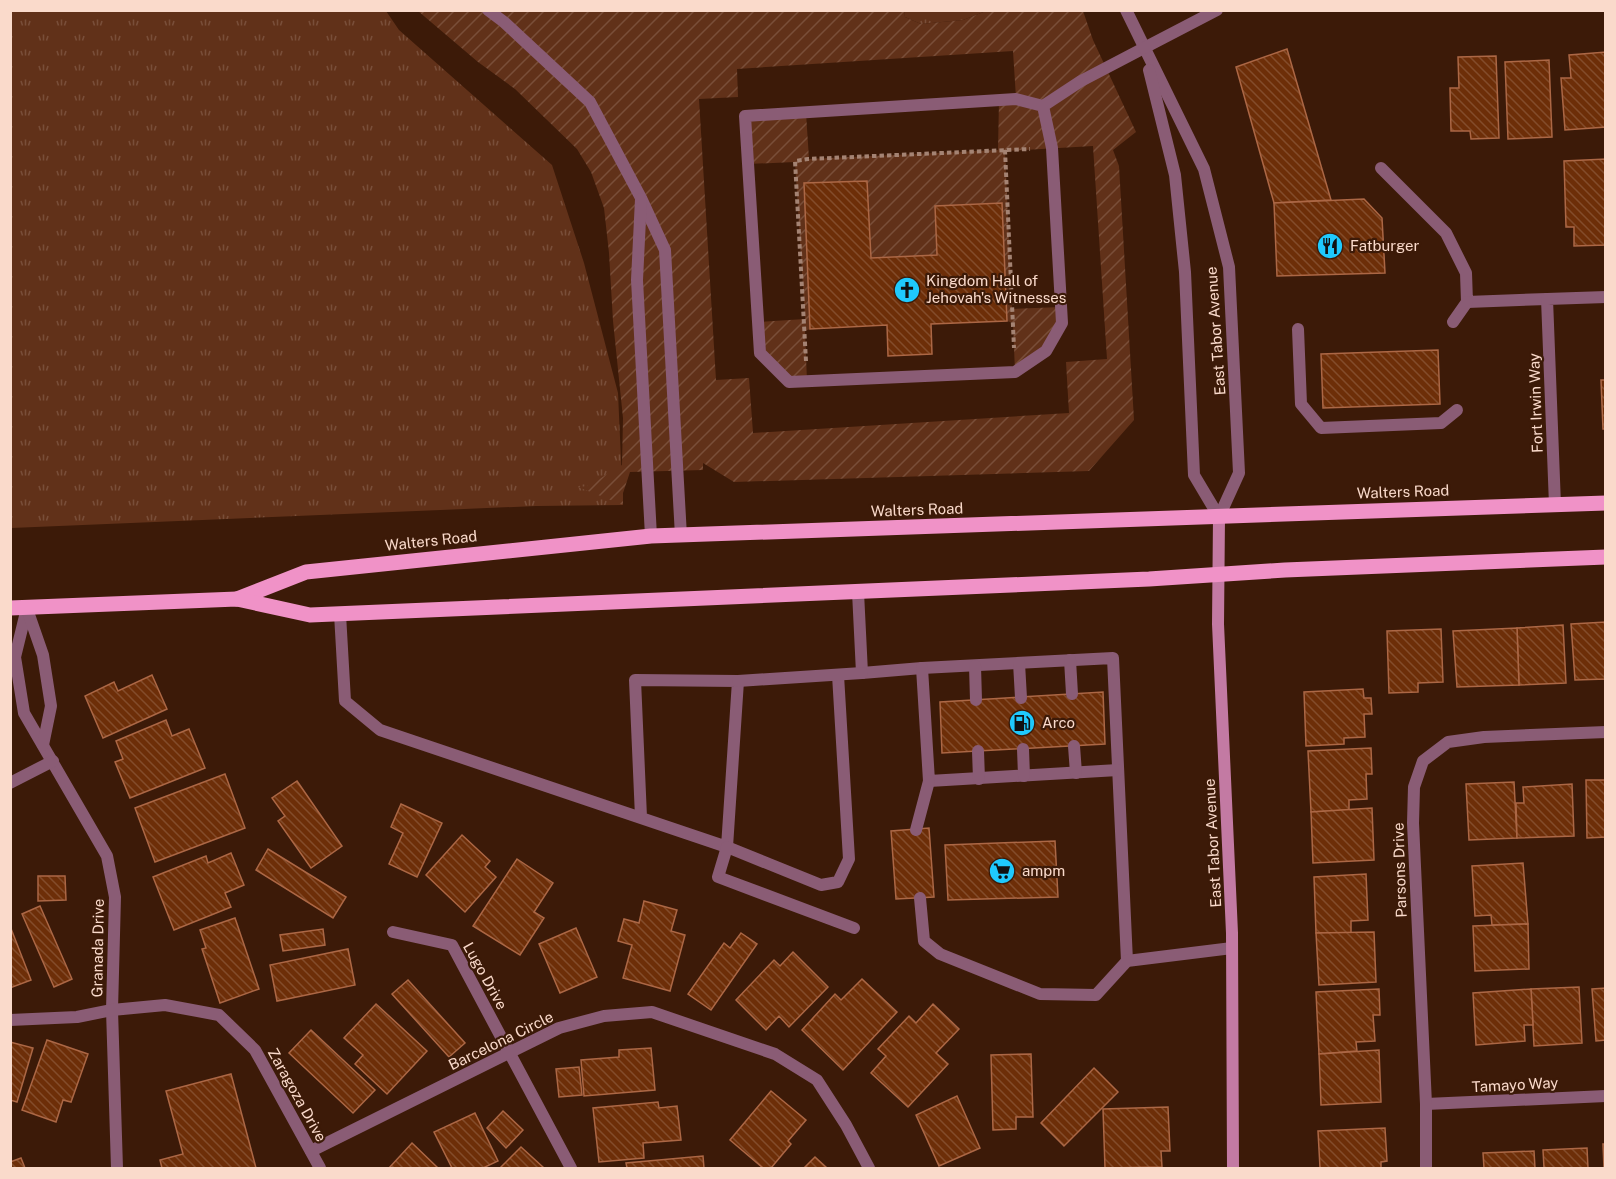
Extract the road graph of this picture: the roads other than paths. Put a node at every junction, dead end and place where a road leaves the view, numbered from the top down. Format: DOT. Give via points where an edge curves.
graph roads {
  1 [pos="488,10"];
  2 [pos="1126,10"];
  3 [pos="1217,10"];
  4 [pos="1144,48"];
  5 [pos="1043,106"];
  6 [pos="1381,168"];
  7 [pos="641,198"];
  8 [pos="1605,297"];
  9 [pos="1547,299"];
  10 [pos="1467,302"];
  11 [pos="1453,322"];
  12 [pos="1298,329"];
  13 [pos="1457,410"];
  14 [pos="1605,503"];
  15 [pos="1555,505"];
  16 [pos="1219,517"];
  17 [pos="651,536"];
  18 [pos="681,536"];
  19 [pos="1605,557"];
  20 [pos="1219,575"];
  21 [pos="858,592"];
  22 [pos="237,599"];
  23 [pos="27,608"];
  24 [pos="10,609"];
  25 [pos="340,614"];
  26 [pos="1070,660"];
  27 [pos="1019,663"];
  28 [pos="975,666"];
  29 [pos="922,668"];
  30 [pos="862,673"];
  31 [pos="837,675"];
  32 [pos="738,681"];
  33 [pos="1072,694"];
  34 [pos="1020,698"];
  35 [pos="976,700"];
  36 [pos="1605,732"];
  37 [pos="43,745"];
  38 [pos="1074,746"];
  39 [pos="1023,749"];
  40 [pos="978,752"];
  41 [pos="53,761"];
  42 [pos="1118,771"];
  43 [pos="1076,773"];
  44 [pos="1024,776"];
  45 [pos="979,779"];
  46 [pos="929,781"];
  47 [pos="10,783"];
  48 [pos="641,817"];
  49 [pos="916,830"];
  50 [pos="727,847"];
  51 [pos="920,898"];
  52 [pos="854,928"];
  53 [pos="393,932"];
  54 [pos="1232,948"];
  55 [pos="1127,961"];
  56 [pos="112,1010"];
  57 [pos="10,1020"];
  58 [pos="510,1053"];
  59 [pos="1605,1095"];
  60 [pos="1426,1104"];
  61 [pos="311,1151"];
  62 [pos="117,1168"];
  63 [pos="320,1168"];
  64 [pos="571,1168"];
  65 [pos="869,1168"];
  66 [pos="1233,1168"];
  67 [pos="1426,1168"];
  1 -- 7 [label="street" via="590,102"];
  2 -- 4 [label="street, East Tabor Avenue"];
  3 -- 4 [label="street"];
  4 -- 5 [label="street"];
  4 -- 16 [label="street, East Tabor Avenue" via="1175,175 1185,272 1194,475"];
  4 -- 16 [label="street, East Tabor Avenue" via="1204,169 1228,267 1239,473"];
  5 -- 5 [label="street" via="1052,148 1062,323 1046,351 1015,372 789,382 760,353 745,116 1016,99"];
  6 -- 10 [label="street" via="1446,233 1466,273"];
  7 -- 17 [label="street" via="637,280"];
  7 -- 18 [label="street" via="665,250"];
  8 -- 9 [label="street"];
  9 -- 10 [label="street"];
  9 -- 15 [label="street, Fort Irwin Way"];
  10 -- 11 [label="street"];
  12 -- 13 [label="street" via="1301,404 1321,428 1441,423"];
  14 -- 15 [label="main road, Walters Road"];
  15 -- 16 [label="main road, Walters Road"];
  16 -- 18 [label="main road, Walters Road"];
  16 -- 20 [label="main road, East Tabor Avenue"];
  17 -- 18 [label="main road, Walters Road"];
  17 -- 22 [label="main road, Walters Road" via="306,572"];
  19 -- 20 [label="main road, Walters Road"];
  20 -- 21 [label="main road, Walters Road"];
  20 -- 54 [label="main road, East Tabor Avenue"];
  21 -- 25 [label="main road, Walters Road"];
  21 -- 30 [label="street"];
  22 -- 23 [label="main road, Walters Road"];
  22 -- 25 [label="main road, Walters Road" via="310,615"];
  23 -- 24 [label="main road, Walters Road"];
  23 -- 37 [label="street" via="43,656 51,706"];
  23 -- 37 [label="street, Granada Drive" via="15,657 24,712"];
  25 -- 48 [label="street" via="345,701 380,730"];
  26 -- 27 [label="street"];
  26 -- 33 [label="street"];
  26 -- 42 [label="street" via="1113,658"];
  27 -- 28 [label="street"];
  27 -- 34 [label="street"];
  28 -- 29 [label="street"];
  28 -- 35 [label="street"];
  29 -- 30 [label="street"];
  29 -- 46 [label="street"];
  30 -- 31 [label="street"];
  31 -- 32 [label="street"];
  31 -- 50 [label="street" via="849,859 838,882 821,885"];
  32 -- 48 [label="street" via="635,680"];
  32 -- 50 [label="street"];
  36 -- 60 [label="street, Parsons Drive" via="1448,742 1423,761 1414,788 1413,823"];
  37 -- 41 [label="street, Granada Drive"];
  38 -- 43 [label="street"];
  39 -- 44 [label="street"];
  40 -- 45 [label="street"];
  41 -- 47 [label="street"];
  41 -- 56 [label="street, Granada Drive" via="107,856 115,897"];
  42 -- 43 [label="street"];
  42 -- 55 [label="street"];
  43 -- 44 [label="street"];
  44 -- 45 [label="street"];
  45 -- 46 [label="street"];
  46 -- 49 [label="street"];
  48 -- 50 [label="street"];
  50 -- 52 [label="street" via="718,877"];
  51 -- 55 [label="street" via="924,941 939,954 1040,994 1095,995"];
  53 -- 58 [label="street, Lugo Drive" via="452,945"];
  54 -- 55 [label="street"];
  54 -- 66 [label="main road, East Tabor Avenue"];
  56 -- 57 [label="street, Zaragoza Drive" via="78,1017"];
  56 -- 61 [label="street, Zaragoza Drive" via="165,1005 219,1015 255,1050"];
  56 -- 62 [label="street, Granada Drive"];
  58 -- 61 [label="street, Barcelona Circle"];
  58 -- 64 [label="street, Lugo Drive"];
  58 -- 65 [label="street, Barcelona Circle" via="559,1028 604,1016 652,1012 775,1054 817,1080"];
  59 -- 60 [label="street, Tamayo Way"];
  60 -- 67 [label="street, Parsons Drive"];
  61 -- 63 [label="street, Zaragoza Drive"];
}
